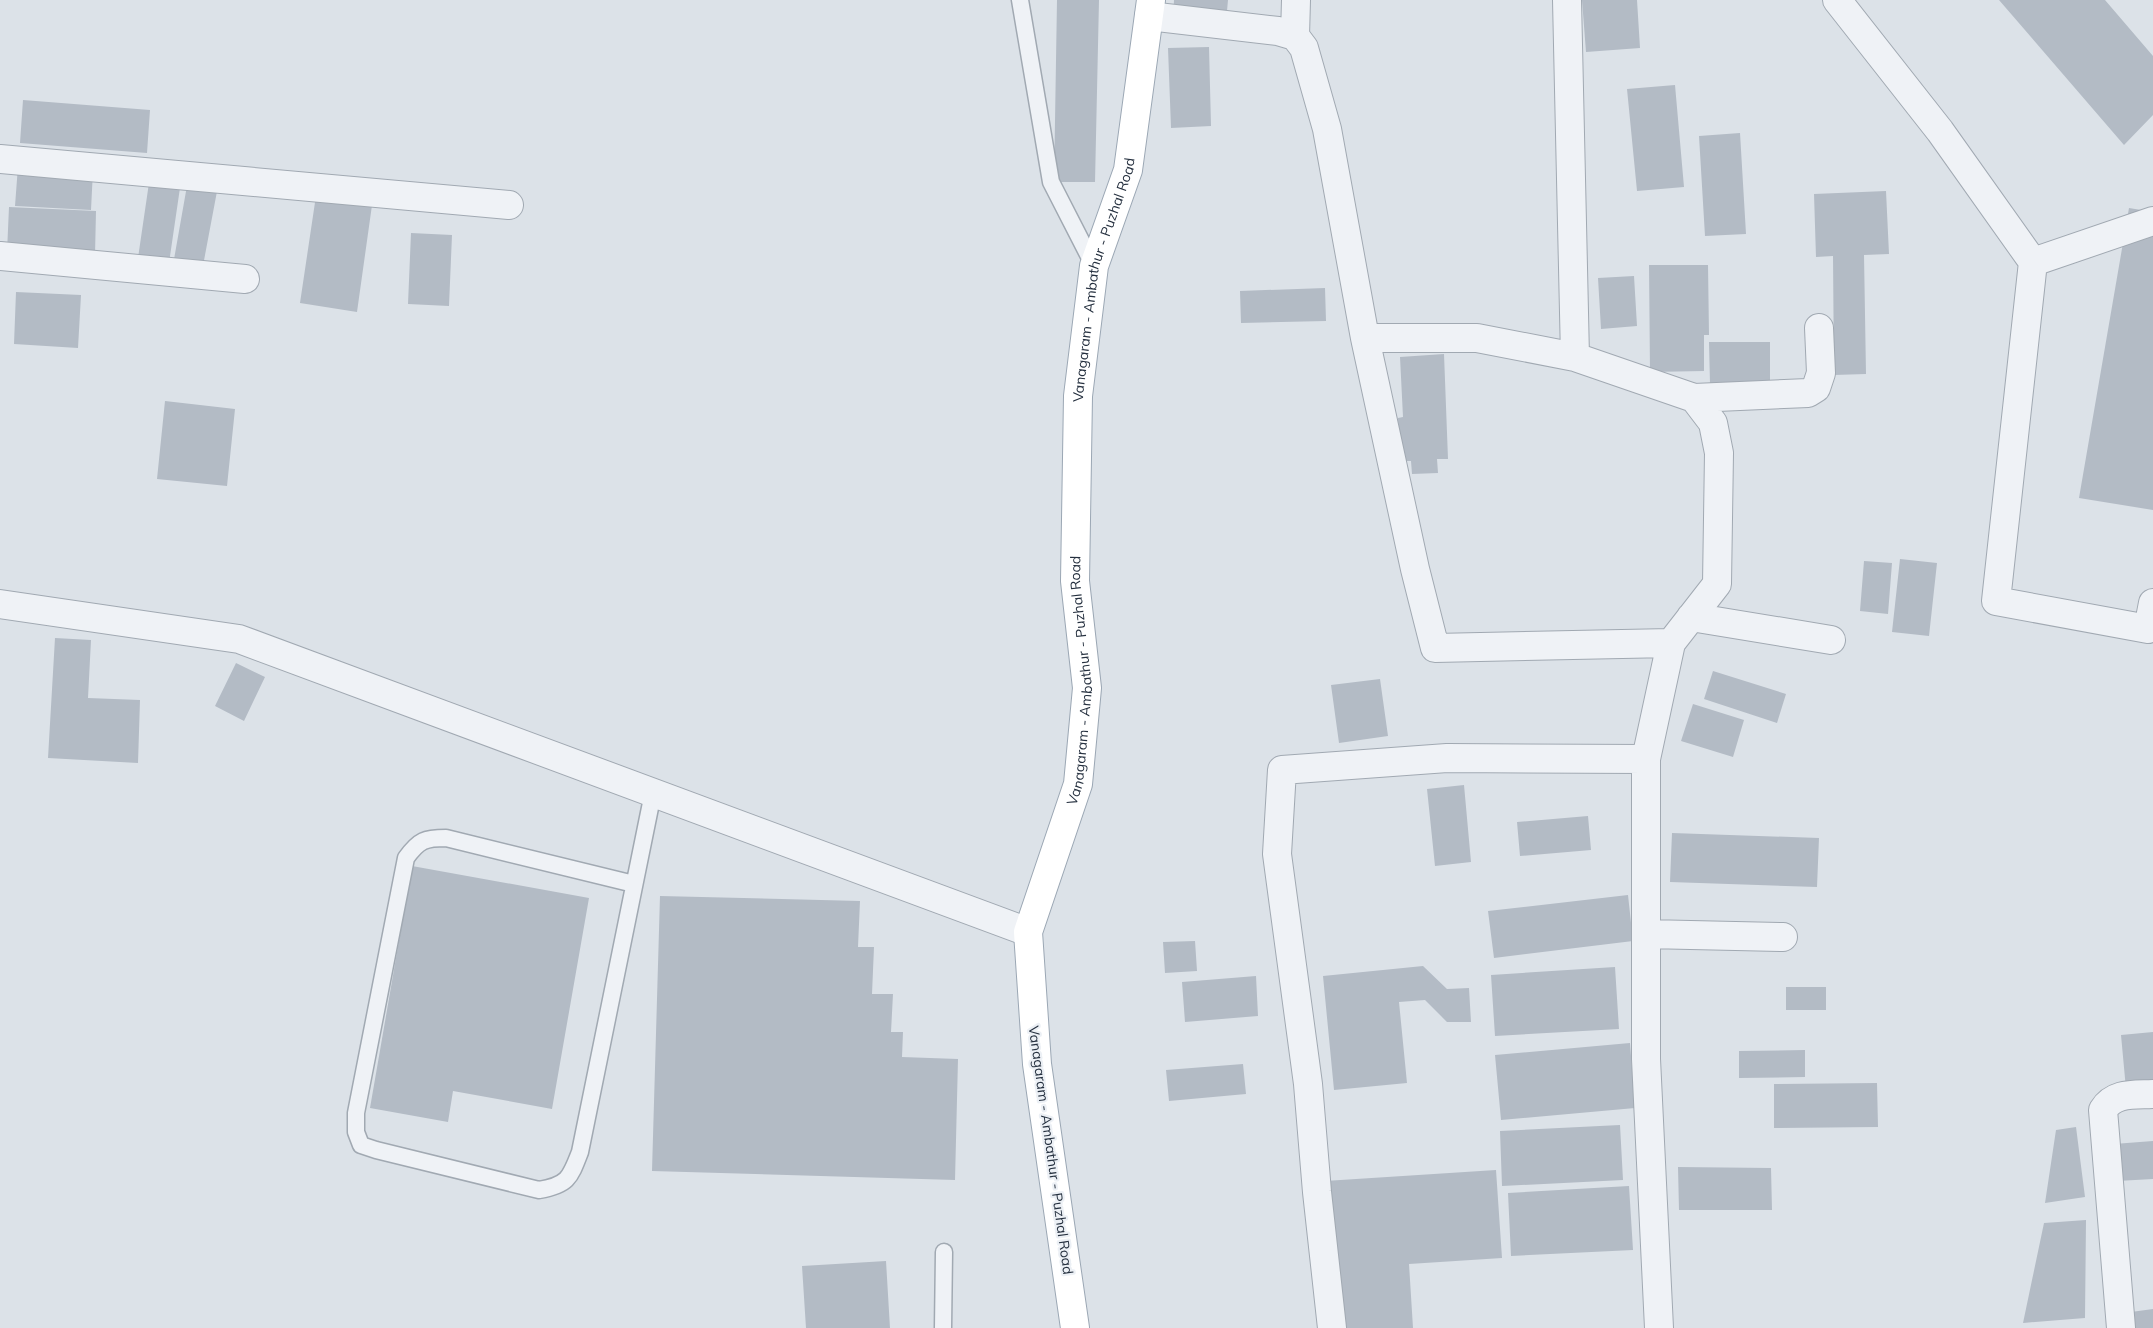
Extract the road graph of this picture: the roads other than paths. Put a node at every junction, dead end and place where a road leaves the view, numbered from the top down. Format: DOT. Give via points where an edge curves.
graph roads {
  1 [pos="1020,0"];
  2 [pos="1296,0"];
  3 [pos="1566,0"];
  4 [pos="1837,0"];
  5 [pos="1150,8"];
  6 [pos="1295,36"];
  7 [pos="0,159"];
  8 [pos="509,205"];
  9 [pos="2153,221"];
  10 [pos="0,256"];
  11 [pos="2033,262"];
  12 [pos="1094,266"];
  13 [pos="245,279"];
  14 [pos="1819,328"];
  15 [pos="1366,338"];
  16 [pos="1575,357"];
  17 [pos="1694,398"];
  18 [pos="0,604"];
  19 [pos="1691,617"];
  20 [pos="2151,620"];
  21 [pos="1831,640"];
  22 [pos="1671,643"];
  23 [pos="1646,759"];
  24 [pos="653,793"];
  25 [pos="634,884"];
  26 [pos="1028,932"];
  27 [pos="1646,934"];
  28 [pos="1783,937"];
  29 [pos="2153,1094"];
  30 [pos="944,1252"];
  31 [pos="944,1328"];
  32 [pos="1075,1328"];
  33 [pos="1332,1328"];
  34 [pos="1663,1328"];
  35 [pos="2120,1328"];
  1 -- 12 [label="lane" via="1050,182"];
  2 -- 6 [label="street"];
  3 -- 16 [label="street"];
  4 -- 11 [label="street" via="1940,131"];
  5 -- 6 [label="street"];
  5 -- 12 [label="main road, Vanagaram - Ambathur - Puzhal Road" via="1128,170"];
  6 -- 15 [label="street" via="1304,48 1327,129"];
  7 -- 8 [label="street"];
  9 -- 11 [label="street"];
  10 -- 13 [label="street"];
  11 -- 20 [label="street" via="1996,601"];
  12 -- 26 [label="main road, Vanagaram - Ambathur - Puzhal Road" via="1078,396 1075,581 1087,688 1078,784"];
  14 -- 17 [label="street" via="1820,373 1816,388 1808,393"];
  15 -- 16 [label="street" via="1477,338"];
  15 -- 22 [label="street" via="1435,648"];
  16 -- 17 [label="street"];
  17 -- 19 [label="street" via="1713,423 1719,453 1717,584"];
  18 -- 24 [label="street" via="239,640"];
  19 -- 21 [label="street"];
  19 -- 22 [label="street"];
  22 -- 23 [label="street"];
  23 -- 27 [label="street"];
  23 -- 33 [label="street" via="1447,758 1282,770 1277,854 1308,1084"];
  24 -- 25 [label="lane"];
  24 -- 26 [label="street"];
  25 -- 25 [label="lane" via="580,1152 570,1177 557,1187 539,1190 361,1145 356,1132 356,1113 406,858 416,844 430,838 446,838"];
  26 -- 32 [label="main road, Vanagaram - Ambathur - Puzhal Road" via="1037,1064"];
  27 -- 28 [label="street"];
  27 -- 34 [label="street" via="1646,1059"];
  29 -- 35 [label="street" via="2118,1096 2103,1110"];
  30 -- 31 [label="lane"];
}
